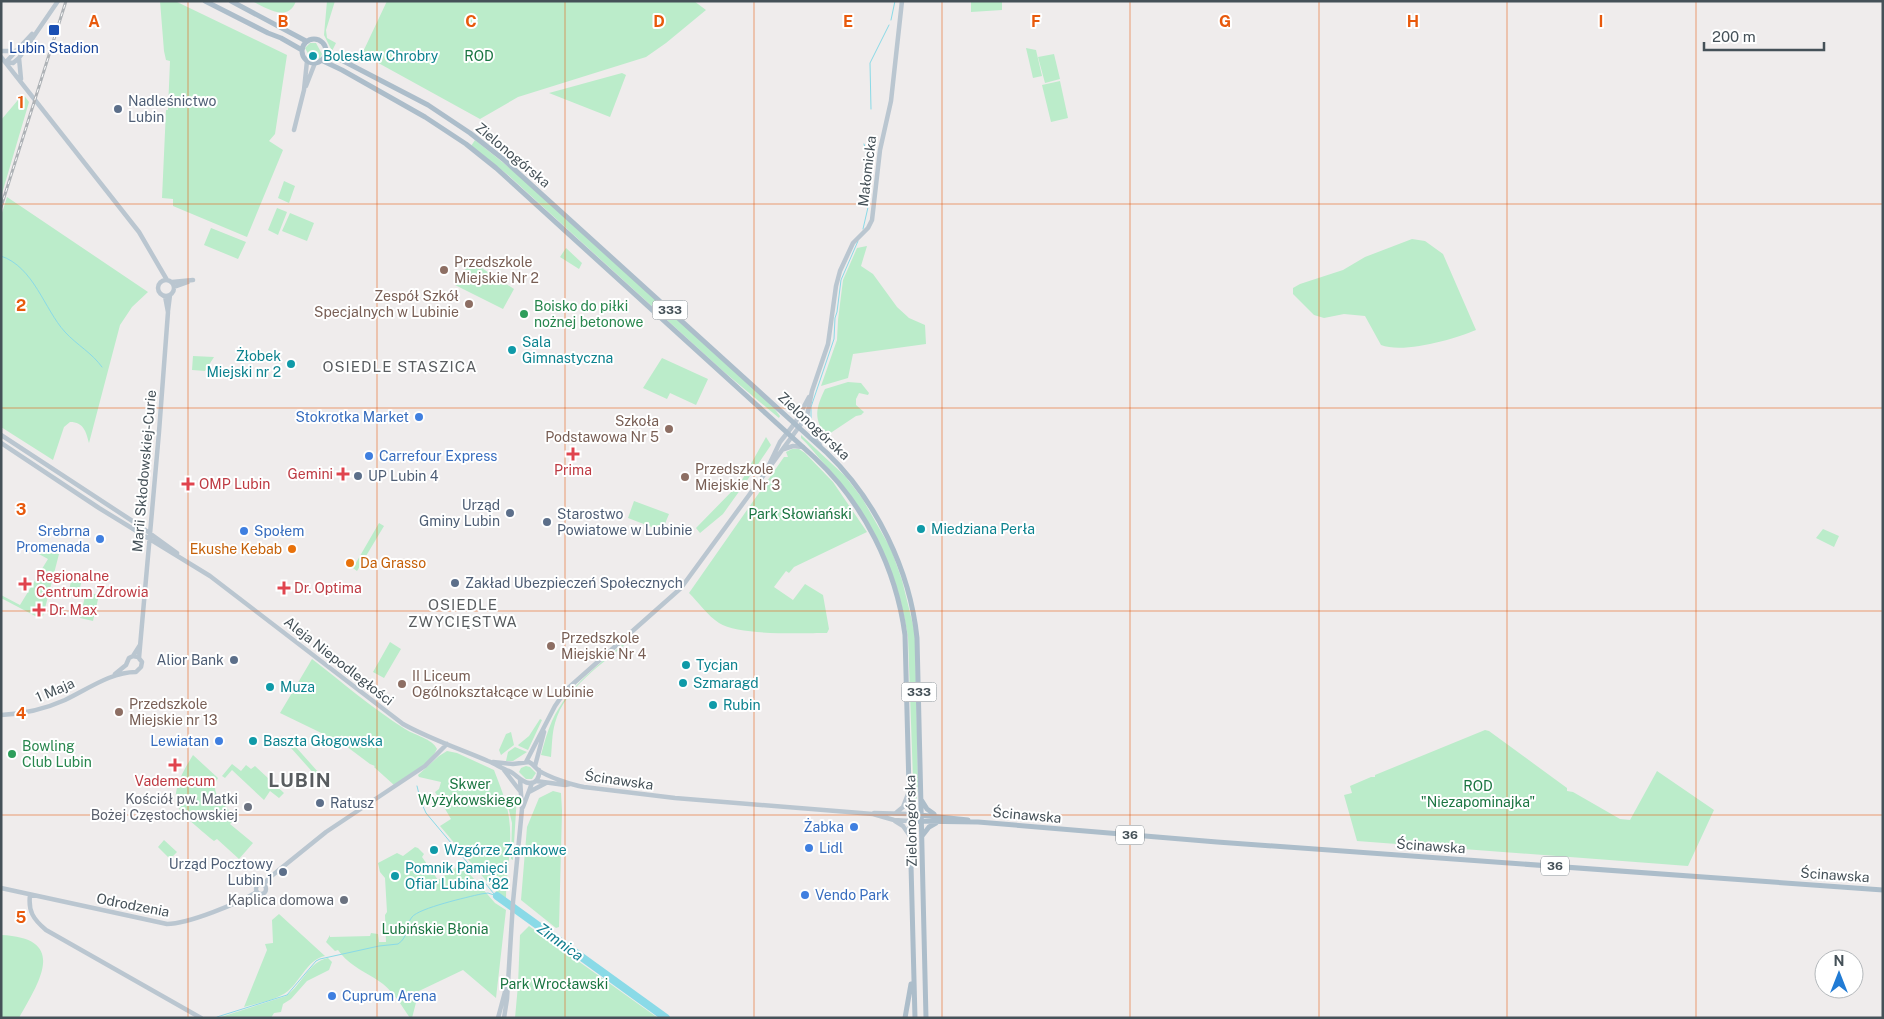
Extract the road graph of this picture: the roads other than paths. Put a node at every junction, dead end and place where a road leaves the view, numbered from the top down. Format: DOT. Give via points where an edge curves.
graph roads {
  1 [pos="58,1"];
  2 [pos="204,1"];
  3 [pos="231,1"];
  4 [pos="902,1"];
  5 [pos="39,28"];
  6 [pos="306,41"];
  7 [pos="16,50"];
  8 [pos="302,50"];
  9 [pos="1,51"];
  10 [pos="326,52"];
  11 [pos="1,56"];
  12 [pos="19,58"];
  13 [pos="321,60"];
  14 [pos="307,61"];
  15 [pos="6,62"];
  16 [pos="315,63"];
  17 [pos="21,82"];
  18 [pos="304,90"];
  19 [pos="294,130"];
  20 [pos="193,280"];
  21 [pos="169,282"];
  22 [pos="168,296"];
  23 [pos="812,391"];
  24 [pos="808,413"];
  25 [pos="797,425"];
  26 [pos="790,434"];
  27 [pos="1,435"];
  28 [pos="1,443"];
  29 [pos="820,446"];
  30 [pos="804,447"];
  31 [pos="783,449"];
  32 [pos="767,469"];
  33 [pos="151,534"];
  34 [pos="150,541"];
  35 [pos="184,559"];
  36 [pos="141,643"];
  37 [pos="133,656"];
  38 [pos="139,658"];
  39 [pos="126,664"];
  40 [pos="130,671"];
  41 [pos="114,675"];
  42 [pos="1,715"];
  43 [pos="544,728"];
  44 [pos="446,744"];
  45 [pos="491,762"];
  46 [pos="523,763"];
  47 [pos="537,768"];
  48 [pos="503,769"];
  49 [pos="516,774"];
  50 [pos="520,779"];
  51 [pos="534,782"];
  52 [pos="547,782"];
  53 [pos="570,784"];
  54 [pos="910,790"];
  55 [pos="520,791"];
  56 [pos="529,792"];
  57 [pos="921,798"];
  58 [pos="522,808"];
  59 [pos="896,812"];
  60 [pos="873,814"];
  61 [pos="910,814"];
  62 [pos="922,815"];
  63 [pos="939,819"];
  64 [pos="894,820"];
  65 [pos="910,821"];
  66 [pos="922,821"];
  67 [pos="922,836"];
  68 [pos="911,838"];
  69 [pos="1,888"];
  70 [pos="1883,890"];
  71 [pos="30,895"];
  72 [pos="914,974"];
  73 [pos="507,984"];
  74 [pos="201,1018"];
  75 [pos="498,1018"];
  76 [pos="504,1018"];
  77 [pos="905,1018"];
  78 [pos="915,1018"];
  79 [pos="926,1018"];
  1 -- 5 [label="street"];
  2 -- 8 [label="main road"];
  3 -- 6 [label="main road, 333"];
  4 -- 23 [label="street, Małomicka" via="872,220 869,228 852,245 840,271 827,347"];
  5 -- 7 [label="street"];
  5 -- 12 [label="street"];
  6 -- 8 [label="main road"];
  6 -- 10 [label="main road, 333" via="312,38 320,40"];
  7 -- 9 [label="street"];
  7 -- 15 [label="street"];
  8 -- 14 [label="main road"];
  10 -- 13 [label="main road"];
  10 -- 25 [label="main road, Zielonogórska / 333" via="422,101 493,150"];
  11 -- 15 [label="street"];
  12 -- 15 [label="street" via="13,63"];
  12 -- 17 [label="street"];
  13 -- 16 [label="main road"];
  13 -- 26 [label="main road, Zielonogórska / 333" via="422,115 486,159"];
  14 -- 16 [label="main road"];
  14 -- 18 [label="street"];
  15 -- 17 [label="street"];
  16 -- 18 [label="street"];
  17 -- 21 [label="street" via="139,232"];
  18 -- 19 [label="street"];
  20 -- 21 [label="street"];
  21 -- 22 [label="street" via="173,293"];
  21 -- 22 [label="street" via="159,283 158,289 161,295"];
  22 -- 33 [label="street, Marii Skłodowskiej-Curie"];
  23 -- 24 [label="street, Małomicka"];
  23 -- 25 [label="street, Małomicka"];
  24 -- 25 [label="street, Małomicka"];
  24 -- 29 [label="street" via="810,427"];
  25 -- 26 [label="street"];
  25 -- 29 [label="main road, Zielonogórska / 333"];
  26 -- 30 [label="main road, Zielonogórska / 333"];
  26 -- 31 [label="street"];
  26 -- 32 [label="street"];
  27 -- 33 [label="street, Aleja Niepodległości"];
  28 -- 34 [label="street, Aleja Niepodległości"];
  29 -- 57 [label="main road, Zielonogórska / 333" via="849,477 875,514 895,553 909,597 918,647"];
  30 -- 31 [label="street"];
  30 -- 54 [label="main road, Zielonogórska / 333" via="855,504 876,540 892,580 906,645"];
  31 -- 32 [label="street"];
  32 -- 43 [label="street" via="681,588 571,684"];
  33 -- 34 [label="street, Marii Skłodowskiej-Curie"];
  33 -- 35 [label="street, Aleja Niepodległości"];
  34 -- 35 [label="street, Aleja Niepodległości"];
  34 -- 36 [label="street, Marii Skłodowskiej-Curie"];
  35 -- 44 [label="street, Aleja Niepodległości" via="248,604 393,717"];
  36 -- 37 [label="street"];
  36 -- 38 [label="street, Marii Skłodowskiej-Curie"];
  37 -- 38 [label="street"];
  37 -- 39 [label="street"];
  38 -- 40 [label="street" via="140,669"];
  39 -- 40 [label="street"];
  39 -- 41 [label="street"];
  40 -- 41 [label="street"];
  41 -- 42 [label="street, 1 Maja" via="46,708"];
  43 -- 46 [label="street"];
  43 -- 47 [label="street"];
  44 -- 45 [label="street, Aleja Niepodległości"];
  44 -- 71 [label="street, Odrodzenia" via="426,766 326,832 269,878 264,884 265,892 257,892 186,922 160,924"];
  45 -- 46 [label="street, Aleja Niepodległości"];
  45 -- 48 [label="street, Aleja Niepodległości"];
  46 -- 47 [label="street"];
  46 -- 49 [label="street"];
  47 -- 51 [label="street" via="539,778"];
  47 -- 53 [label="street, Ścinawska"];
  48 -- 49 [label="street, Aleja Niepodległości"];
  48 -- 55 [label="street"];
  49 -- 50 [label="street"];
  50 -- 51 [label="street"];
  50 -- 55 [label="street"];
  51 -- 52 [label="street, Ścinawska"];
  51 -- 56 [label="street"];
  52 -- 53 [label="street, Ścinawska"];
  52 -- 56 [label="street"];
  53 -- 60 [label="street, Ścinawska" via="675,798"];
  54 -- 59 [label="street" via="905,804"];
  54 -- 61 [label="main road, Zielonogórska / 333"];
  55 -- 58 [label="street"];
  56 -- 58 [label="street"];
  57 -- 62 [label="main road, Zielonogórska / 333"];
  57 -- 63 [label="main road"];
  58 -- 73 [label="street"];
  59 -- 60 [label="street, Ścinawska"];
  59 -- 61 [label="street, Ścinawska"];
  60 -- 64 [label="street, Ścinawska"];
  61 -- 62 [label="main road, 36"];
  61 -- 65 [label="main road, Zielonogórska"];
  62 -- 63 [label="main road, Ścinawska / 36"];
  62 -- 66 [label="main road, Zielonogórska / 333"];
  63 -- 66 [label="main road, Ścinawska / 36"];
  63 -- 67 [label="main road"];
  63 -- 70 [label="main road, Ścinawska / 36"];
  64 -- 65 [label="street, Ścinawska"];
  64 -- 68 [label="street"];
  65 -- 66 [label="main road, Ścinawska"];
  65 -- 68 [label="main road, Zielonogórska"];
  66 -- 67 [label="main road, Zielonogórska / 333"];
  67 -- 79 [label="main road, Zielonogórska"];
  68 -- 72 [label="main road, Zielonogórska"];
  69 -- 71 [label="street, Odrodzenia"];
  71 -- 74 [label="street" via="31,914 46,930"];
  72 -- 77 [label="main road"];
  72 -- 78 [label="main road, Zielonogórska"];
  73 -- 75 [label="street"];
  73 -- 76 [label="street"];
}
